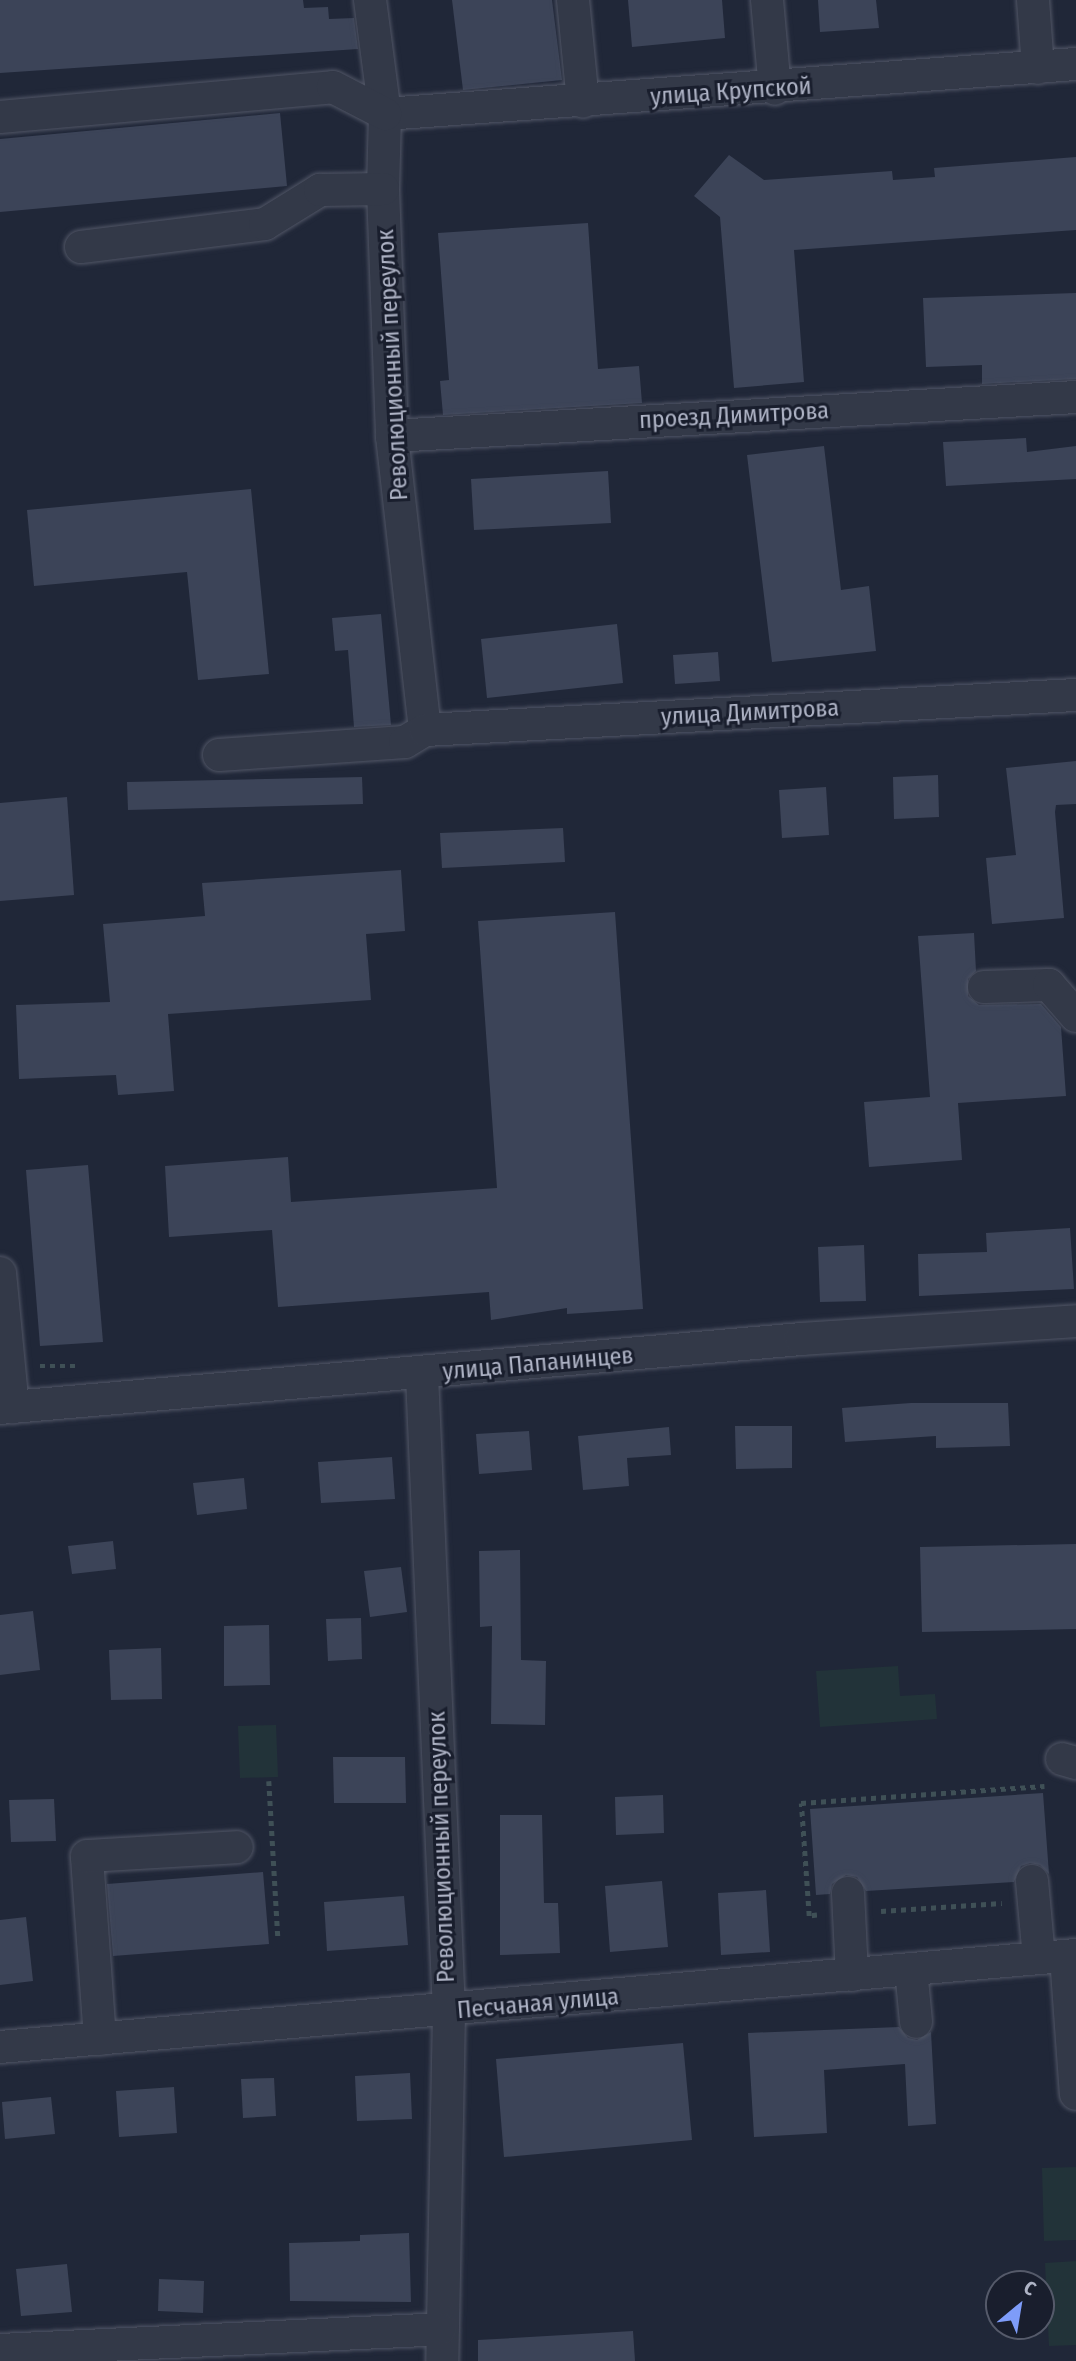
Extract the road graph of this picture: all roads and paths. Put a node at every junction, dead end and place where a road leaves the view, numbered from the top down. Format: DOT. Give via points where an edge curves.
graph roads {
  1 [pos="370,0"];
  2 [pos="573,0"];
  3 [pos="767,0"];
  4 [pos="1033,0"];
  5 [pos="1076,64"];
  6 [pos="1038,68"];
  7 [pos="775,89"];
  8 [pos="583,102"];
  9 [pos="385,114"];
  10 [pos="0,117"];
  11 [pos="383,189"];
  12 [pos="81,247"];
  13 [pos="1076,397"];
  14 [pos="392,436"];
  15 [pos="1076,695"];
  16 [pos="425,730"];
  17 [pos="219,755"];
  18 [pos="984,988"];
  19 [pos="1076,1016"];
  20 [pos="0,1273"];
  21 [pos="1076,1321"];
  22 [pos="422,1375"];
  23 [pos="6,1408"];
  24 [pos="1062,1769"];
  25 [pos="269,1781"];
  26 [pos="237,1847"];
  27 [pos="1033,1891"];
  28 [pos="849,1903"];
  29 [pos="278,1939"];
  30 [pos="1060,1956"];
  31 [pos="911,1969"];
  32 [pos="852,1975"];
  33 [pos="449,2012"];
  34 [pos="916,2022"];
  35 [pos="100,2039"];
  36 [pos="0,2047"];
  37 [pos="1076,2094"];
  38 [pos="440,2329"];
  39 [pos="0,2350"];
  40 [pos="442,2361"];
  1 -- 9 [label="street, Революционный переулок"];
  2 -- 8 [label="street"];
  3 -- 7 [label="street"];
  4 -- 6 [label="street"];
  5 -- 6 [label="street, улица Крупской"];
  6 -- 7 [label="street, улица Крупской"];
  7 -- 8 [label="street, улица Крупской"];
  8 -- 9 [label="street, улица Крупской"];
  9 -- 10 [label="street" via="332,87"];
  9 -- 11 [label="street, Революционный переулок"];
  11 -- 12 [label="street" via="320,190 265,224"];
  11 -- 14 [label="street, Революционный переулок"];
  13 -- 14 [label="street, проезд Димитрова"];
  14 -- 16 [label="street, Революционный переулок"];
  15 -- 16 [label="street, улица Димитрова"];
  16 -- 17 [label="street, улица Димитрова" via="405,742"];
  18 -- 19 [label="street" via="1049,985"];
  20 -- 23 [label="street"];
  21 -- 22 [label="street, улица Папанинцев" via="801,1339"];
  22 -- 23 [label="street, улица Папанинцев"];
  22 -- 33 [label="street, Революционный переулок"];
  24 -- 28 [label="path" via="801,1803 809,1916"];
  25 -- 29 [label="path"];
  26 -- 35 [label="street" via="87,1856"];
  27 -- 28 [label="path"];
  27 -- 30 [label="street"];
  28 -- 32 [label="street"];
  30 -- 31 [label="street, Песчаная улица"];
  30 -- 37 [label="street"];
  31 -- 32 [label="street, Песчаная улица"];
  31 -- 34 [label="street"];
  32 -- 33 [label="street, Песчаная улица"];
  33 -- 35 [label="street, Песчаная улица"];
  33 -- 38 [label="street, Революционный переулок"];
  35 -- 36 [label="street, Песчаная улица"];
  38 -- 39 [label="street"];
  38 -- 40 [label="street, Революционный переулок"];
}
